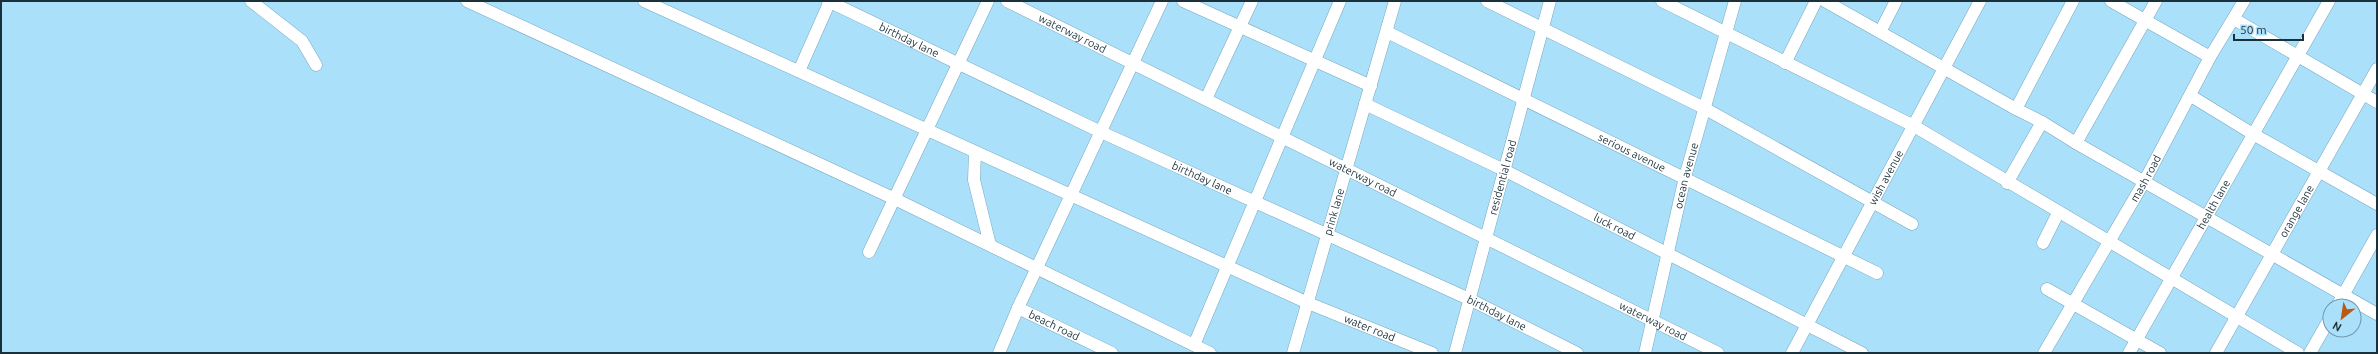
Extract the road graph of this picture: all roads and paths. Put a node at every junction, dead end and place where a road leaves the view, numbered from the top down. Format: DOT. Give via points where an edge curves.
graph roads {
  1 [pos="251,1"];
  2 [pos="467,1"];
  3 [pos="644,1"];
  4 [pos="829,1"];
  5 [pos="988,1"];
  6 [pos="1007,1"];
  7 [pos="1162,1"];
  8 [pos="1183,1"];
  9 [pos="1252,1"];
  10 [pos="1340,1"];
  11 [pos="1395,1"];
  12 [pos="1487,1"];
  13 [pos="1550,1"];
  14 [pos="1662,1"];
  15 [pos="1734,1"];
  16 [pos="1816,1"];
  17 [pos="1825,1"];
  18 [pos="1896,1"];
  19 [pos="1980,1"];
  20 [pos="2073,1"];
  21 [pos="2111,1"];
  22 [pos="2156,1"];
  23 [pos="2244,1"];
  24 [pos="2329,1"];
  25 [pos="2234,19"];
  26 [pos="2145,20"];
  27 [pos="1240,27"];
  28 [pos="1543,29"];
  29 [pos="1387,32"];
  30 [pos="1880,32"];
  31 [pos="1725,34"];
  32 [pos="2297,56"];
  33 [pos="2210,57"];
  34 [pos="1315,60"];
  35 [pos="1133,63"];
  36 [pos="1786,63"];
  37 [pos="316,64"];
  38 [pos="959,64"];
  39 [pos="1944,68"];
  40 [pos="2377,69"];
  41 [pos="798,71"];
  42 [pos="1371,86"];
  43 [pos="2363,94"];
  44 [pos="2191,96"];
  45 [pos="1206,99"];
  46 [pos="1524,99"];
  47 [pos="2377,102"];
  48 [pos="1365,104"];
  49 [pos="1704,108"];
  50 [pos="2016,110"];
  51 [pos="2042,122"];
  52 [pos="1914,126"];
  53 [pos="927,130"];
  54 [pos="1101,132"];
  55 [pos="2253,134"];
  56 [pos="1282,137"];
  57 [pos="2076,143"];
  58 [pos="975,152"];
  59 [pos="1346,168"];
  60 [pos="1504,170"];
  61 [pos="2319,171"];
  62 [pos="1685,178"];
  63 [pos="2144,182"];
  64 [pos="2007,183"];
  65 [pos="1071,195"];
  66 [pos="895,199"];
  67 [pos="1255,201"];
  68 [pos="1874,201"];
  69 [pos="2377,204"];
  70 [pos="2058,213"];
  71 [pos="2206,217"];
  72 [pos="1912,224"];
  73 [pos="1326,234"];
  74 [pos="2377,235"];
  75 [pos="1486,238"];
  76 [pos="2109,241"];
  77 [pos="2043,242"];
  78 [pos="990,246"];
  79 [pos="869,252"];
  80 [pos="1666,253"];
  81 [pos="2271,254"];
  82 [pos="1845,256"];
  83 [pos="1227,267"];
  84 [pos="1037,268"];
  85 [pos="1877,273"];
  86 [pos="2171,278"];
  87 [pos="2047,289"];
  88 [pos="2343,295"];
  89 [pos="2341,298"];
  90 [pos="1469,299"];
  91 [pos="1308,303"];
  92 [pos="2074,303"];
  93 [pos="1018,308"];
  94 [pos="2377,314"];
  95 [pos="2237,317"];
  96 [pos="1652,320"];
  97 [pos="1808,325"];
  98 [pos="2322,332"];
  99 [pos="2136,339"];
  100 [pos="1194,345"];
  101 [pos="999,353"];
  102 [pos="1112,353"];
  103 [pos="1210,353"];
  104 [pos="1293,353"];
  105 [pos="1432,353"];
  106 [pos="1455,353"];
  107 [pos="1577,353"];
  108 [pos="1645,353"];
  109 [pos="1718,353"];
  110 [pos="1792,353"];
  111 [pos="1862,353"];
  112 [pos="2044,353"];
  113 [pos="2128,353"];
  114 [pos="2160,353"];
  115 [pos="2216,353"];
  116 [pos="2298,353"];
  117 [pos="2310,353"];
  1 -- 37 [label="street" via="302,41"];
  2 -- 66 [label="street"];
  3 -- 41 [label="street, water road"];
  4 -- 38 [label="street, birthday lane"];
  4 -- 41 [label="street"];
  5 -- 38 [label="street"];
  6 -- 35 [label="street, waterway road"];
  7 -- 35 [label="street"];
  8 -- 27 [label="street"];
  9 -- 27 [label="street"];
  10 -- 34 [label="street"];
  11 -- 29 [label="street, prink lane"];
  12 -- 28 [label="street"];
  13 -- 28 [label="street, residential road"];
  14 -- 31 [label="street"];
  15 -- 31 [label="street, ocean avenue"];
  16 -- 36 [label="street"];
  17 -- 30 [label="street"];
  18 -- 30 [label="street"];
  19 -- 39 [label="street, wish avenue"];
  20 -- 50 [label="street"];
  21 -- 26 [label="street"];
  22 -- 26 [label="street"];
  23 -- 25 [label="street, mash road"];
  24 -- 32 [label="street, health lane"];
  25 -- 32 [label="street"];
  25 -- 33 [label="street, mash road"];
  26 -- 33 [label="street"];
  26 -- 57 [label="street"];
  27 -- 34 [label="street"];
  27 -- 45 [label="street"];
  28 -- 46 [label="street, residential road"];
  28 -- 49 [label="street"];
  29 -- 42 [label="street, prink lane"];
  29 -- 46 [label="street, serious avenue"];
  30 -- 39 [label="street"];
  31 -- 36 [label="street"];
  31 -- 49 [label="street, ocean avenue"];
  32 -- 43 [label="street"];
  32 -- 55 [label="street, health lane"];
  33 -- 44 [label="street, mash road"];
  34 -- 42 [label="street"];
  34 -- 56 [label="street"];
  35 -- 45 [label="street, waterway road"];
  35 -- 54 [label="street"];
  36 -- 52 [label="street"];
  38 -- 53 [label="street"];
  38 -- 54 [label="street, birthday lane"];
  39 -- 50 [label="street"];
  39 -- 52 [label="street, wish avenue"];
  40 -- 43 [label="street, orange lane"];
  41 -- 53 [label="street, water road"];
  42 -- 48 [label="street, prink lane"];
  43 -- 47 [label="street"];
  43 -- 61 [label="street, orange lane"];
  44 -- 55 [label="street"];
  44 -- 63 [label="street, mash road"];
  45 -- 56 [label="street, waterway road"];
  46 -- 60 [label="street, residential road"];
  46 -- 62 [label="street, serious avenue"];
  48 -- 59 [label="street, prink lane"];
  48 -- 60 [label="street, luck road"];
  49 -- 62 [label="street, ocean avenue"];
  49 -- 68 [label="street"];
  50 -- 51 [label="street"];
  51 -- 57 [label="street"];
  51 -- 64 [label="street"];
  52 -- 64 [label="street"];
  52 -- 68 [label="street, wish avenue"];
  53 -- 58 [label="street, water road"];
  53 -- 66 [label="street"];
  54 -- 65 [label="street"];
  54 -- 67 [label="street, birthday lane"];
  55 -- 61 [label="street"];
  55 -- 71 [label="street, health lane"];
  56 -- 59 [label="street, waterway road"];
  56 -- 67 [label="street"];
  57 -- 63 [label="street"];
  58 -- 65 [label="street, water road"];
  58 -- 78 [label="street" via="974,180"];
  59 -- 73 [label="street, prink lane"];
  59 -- 75 [label="street, waterway road"];
  60 -- 75 [label="street, residential road"];
  60 -- 80 [label="street, luck road"];
  61 -- 69 [label="street"];
  61 -- 81 [label="street, orange lane"];
  62 -- 80 [label="street, ocean avenue"];
  62 -- 82 [label="street, serious avenue"];
  63 -- 71 [label="street"];
  63 -- 76 [label="street, mash road"];
  64 -- 70 [label="street"];
  65 -- 83 [label="street, water road"];
  65 -- 84 [label="street"];
  66 -- 78 [label="street"];
  66 -- 79 [label="street"];
  67 -- 73 [label="street, birthday lane"];
  67 -- 83 [label="street"];
  68 -- 72 [label="street"];
  68 -- 82 [label="street, wish avenue"];
  70 -- 76 [label="street"];
  70 -- 77 [label="street"];
  71 -- 81 [label="street"];
  71 -- 86 [label="street, health lane"];
  73 -- 90 [label="street, birthday lane"];
  73 -- 91 [label="street, prink lane"];
  74 -- 88 [label="street"];
  75 -- 90 [label="street, residential road"];
  75 -- 96 [label="street, waterway road"];
  76 -- 86 [label="street"];
  76 -- 92 [label="street, mash road"];
  78 -- 84 [label="street"];
  80 -- 96 [label="street, ocean avenue"];
  80 -- 97 [label="street, luck road"];
  81 -- 88 [label="street"];
  81 -- 95 [label="street, orange lane"];
  82 -- 85 [label="street, serious avenue"];
  82 -- 97 [label="street, wish avenue"];
  83 -- 91 [label="street, water road"];
  83 -- 100 [label="street"];
  84 -- 93 [label="street"];
  84 -- 100 [label="street"];
  86 -- 95 [label="street"];
  86 -- 99 [label="street, health lane"];
  87 -- 92 [label="street"];
  88 -- 89 [label="street"];
  88 -- 94 [label="street"];
  90 -- 106 [label="street, residential road"];
  90 -- 107 [label="street, birthday lane"];
  91 -- 104 [label="street, prink lane"];
  91 -- 105 [label="street, water road"];
  92 -- 99 [label="street"];
  92 -- 112 [label="street, mash road"];
  93 -- 101 [label="street"];
  93 -- 102 [label="street, beach road"];
  95 -- 115 [label="street, orange lane"];
  95 -- 116 [label="street"];
  96 -- 108 [label="street, ocean avenue"];
  96 -- 109 [label="street, waterway road"];
  97 -- 110 [label="street, wish avenue"];
  97 -- 111 [label="street, luck road"];
  98 -- 117 [label="street"];
  99 -- 113 [label="street, health lane"];
  99 -- 114 [label="street"];
  100 -- 103 [label="street"];
}
